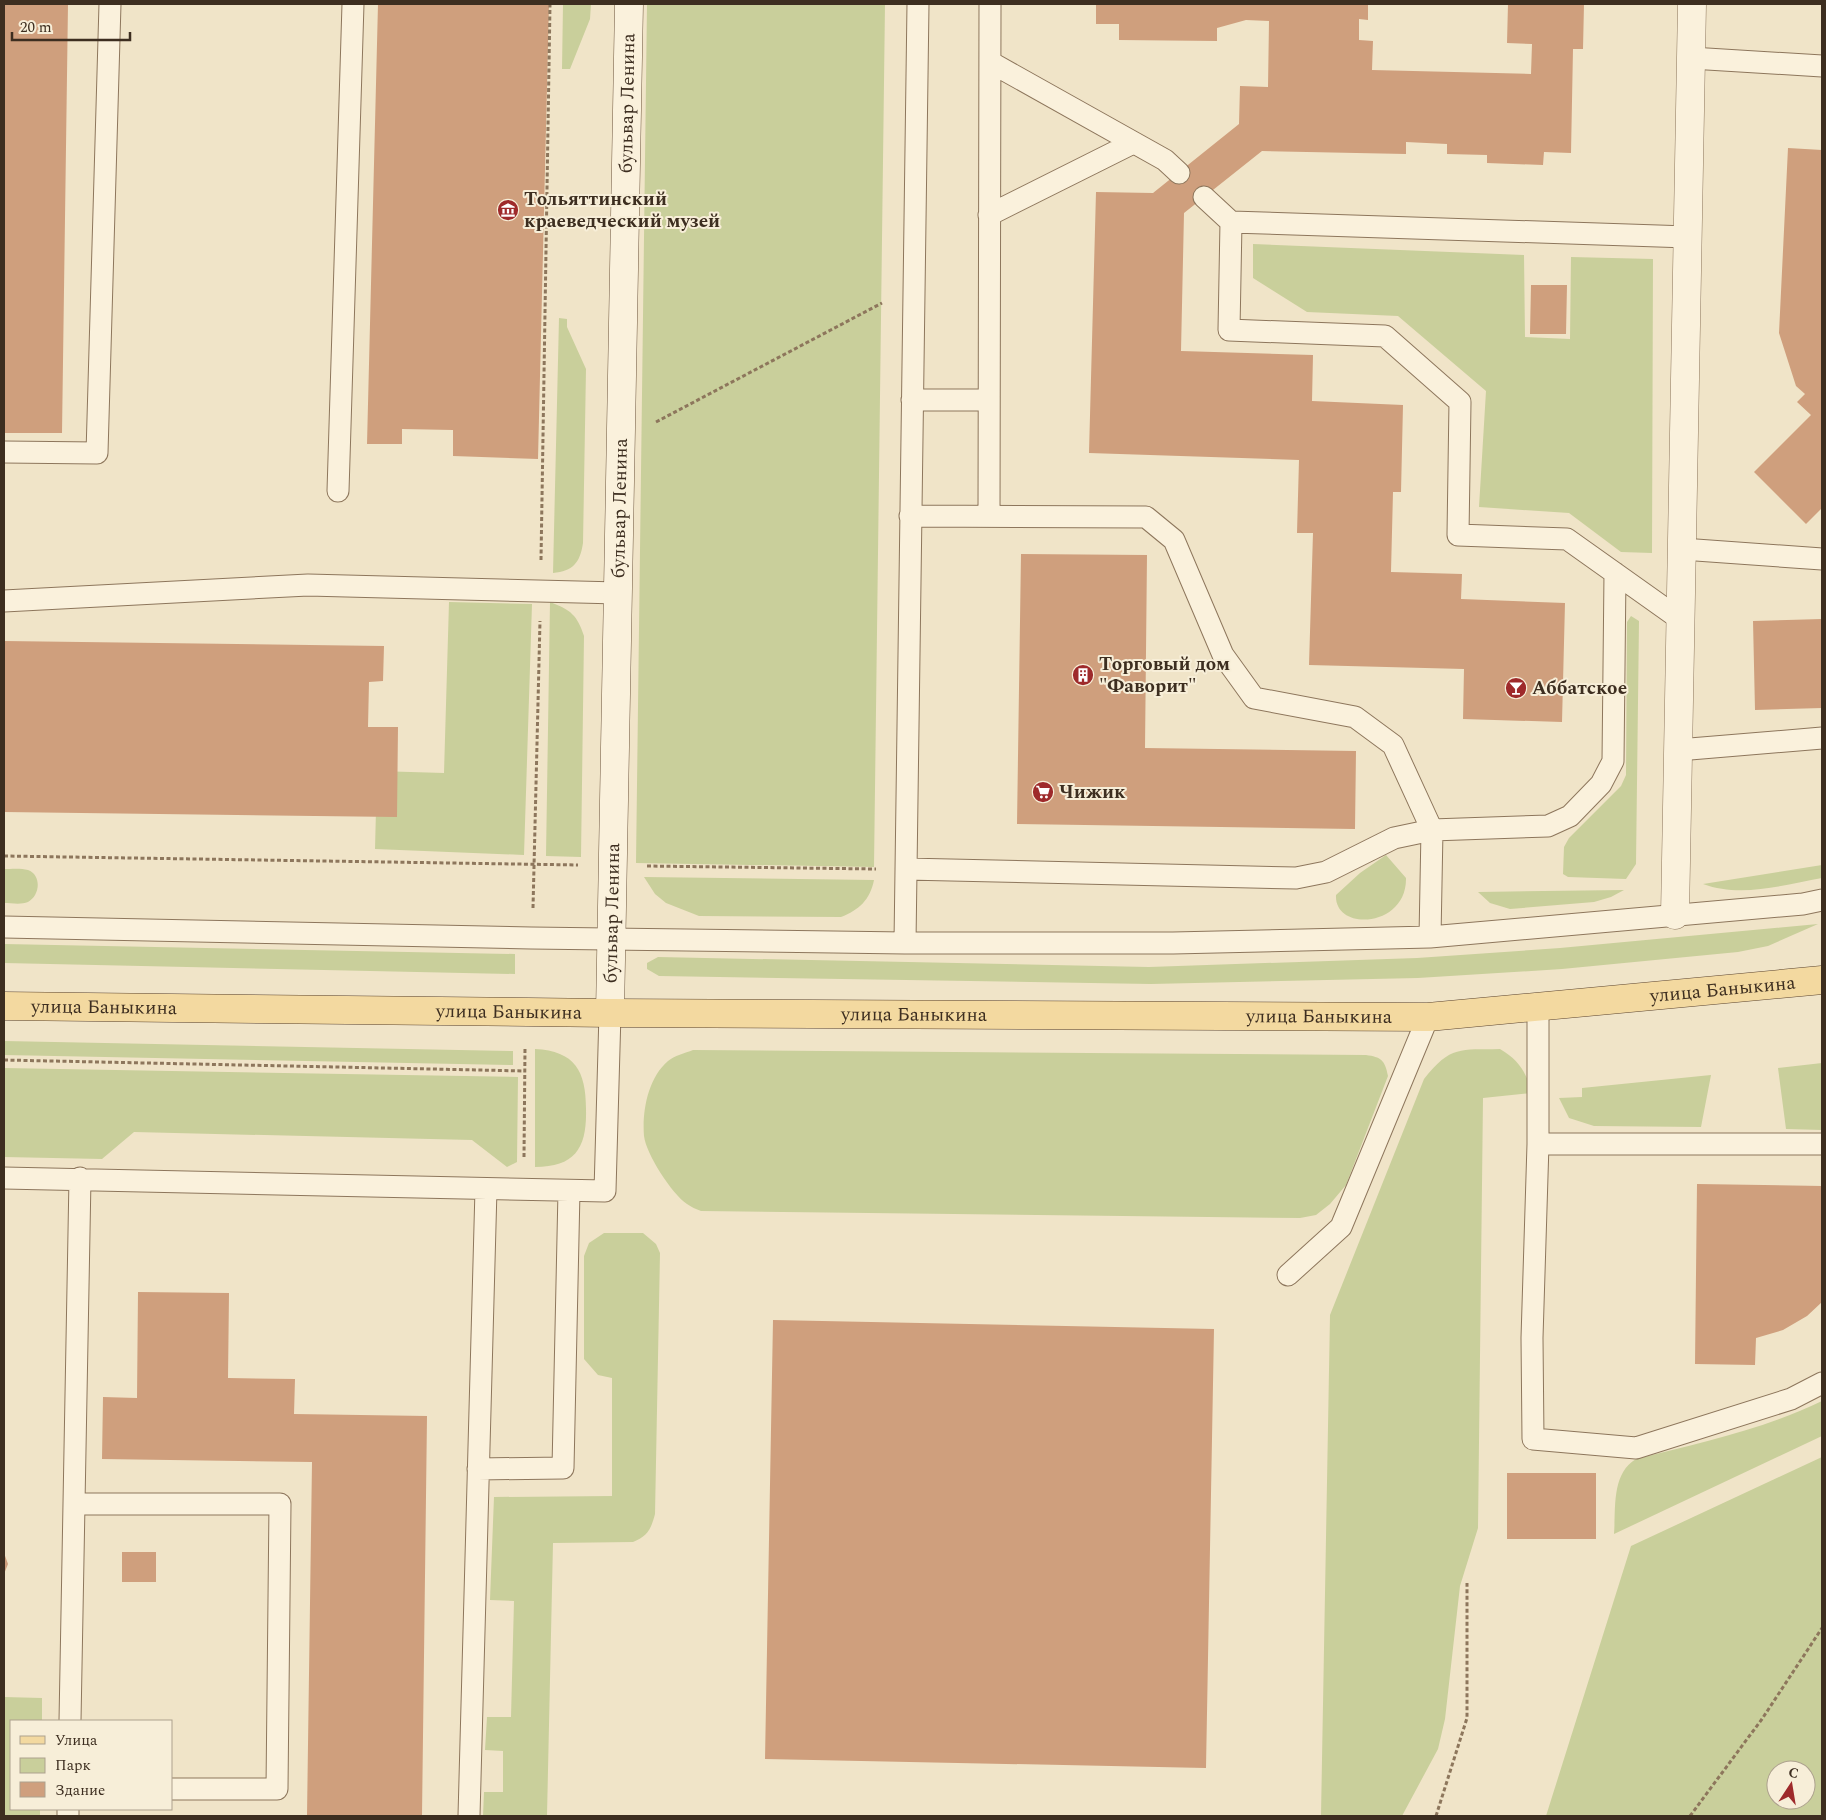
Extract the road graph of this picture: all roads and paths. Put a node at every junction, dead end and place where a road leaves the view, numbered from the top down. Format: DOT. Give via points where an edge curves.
graph roads {
  1 [pos="110,4"];
  2 [pos="353,4"];
  3 [pos="550,4"];
  4 [pos="629,4"];
  5 [pos="918,4"];
  6 [pos="990,4"];
  7 [pos="1692,4"];
  8 [pos="1691,58"];
  9 [pos="990,62"];
  10 [pos="1822,66"];
  11 [pos="1133,143"];
  12 [pos="1179,172"];
  13 [pos="1204,197"];
  14 [pos="989,215"];
  15 [pos="1231,222"];
  16 [pos="1688,237"];
  17 [pos="914,286"];
  18 [pos="912,400"];
  19 [pos="988,400"];
  20 [pos="621,441"];
  21 [pos="4,452"];
  22 [pos="338,491"];
  23 [pos="910,516"];
  24 [pos="989,516"];
  25 [pos="1682,549"];
  26 [pos="1822,559"];
  27 [pos="1615,573"];
  28 [pos="541,590"];
  29 [pos="618,593"];
  30 [pos="4,600"];
  31 [pos="1681,620"];
  32 [pos="1822,738"];
  33 [pos="1678,750"];
  34 [pos="1432,830"];
  35 [pos="4,856"];
  36 [pos="534,864"];
  37 [pos="613,865"];
  38 [pos="906,869"];
  39 [pos="1822,900"];
  40 [pos="533,913"];
  41 [pos="1675,915"];
  42 [pos="4,927"];
  43 [pos="1430,937"];
  44 [pos="611,939"];
  45 [pos="905,943"];
  46 [pos="1822,980"];
  47 [pos="4,1006"];
  48 [pos="1538,1008"];
  49 [pos="610,1013"];
  50 [pos="1428,1017"];
  51 [pos="525,1048"];
  52 [pos="4,1060"];
  53 [pos="526,1071"];
  54 [pos="1538,1144"];
  55 [pos="1822,1144"];
  56 [pos="4,1178"];
  57 [pos="80,1178"];
  58 [pos="486,1189"];
  59 [pos="524,1190"];
  60 [pos="569,1190"];
  61 [pos="1288,1275"];
  62 [pos="1822,1383"];
  63 [pos="478,1469"];
  64 [pos="74,1504"];
  65 [pos="1467,1583"];
  66 [pos="1822,1628"];
  67 [pos="70,1720"];
  68 [pos="172,1789"];
  69 [pos="469,1816"];
  70 [pos="1436,1816"];
  71 [pos="1690,1816"];
  1 -- 21 [label="lane" via="97,453"];
  2 -- 22 [label="lane"];
  3 -- 28 [label="path"];
  4 -- 20 [label="street, бульвар Ленина"];
  5 -- 17 [label="lane"];
  6 -- 9 [label="lane"];
  7 -- 8 [label="street"];
  8 -- 10 [label="lane"];
  8 -- 16 [label="street"];
  9 -- 11 [label="lane"];
  9 -- 14 [label="lane"];
  11 -- 12 [label="lane" via="1165,160"];
  11 -- 14 [label="lane"];
  13 -- 15 [label="lane"];
  14 -- 19 [label="lane"];
  15 -- 16 [label="lane"];
  15 -- 27 [label="lane" via="1229,330 1385,336 1460,402 1458,536 1567,539"];
  16 -- 25 [label="street"];
  17 -- 18 [label="lane"];
  17 -- 20 [label="path"];
  18 -- 19 [label="lane"];
  18 -- 23 [label="lane"];
  19 -- 24 [label="lane"];
  20 -- 29 [label="street, бульвар Ленина"];
  23 -- 24 [label="lane"];
  23 -- 38 [label="lane"];
  24 -- 34 [label="lane" via="1146,517 1174,540 1223,655 1254,698 1355,717 1393,746"];
  25 -- 26 [label="lane"];
  25 -- 31 [label="street"];
  27 -- 31 [label="lane"];
  27 -- 34 [label="lane" via="1613,761 1601,784 1570,816 1548,826"];
  28 -- 29 [label="lane"];
  28 -- 30 [label="lane" via="308,585"];
  28 -- 36 [label="path"];
  29 -- 37 [label="street, бульвар Ленина"];
  31 -- 33 [label="street"];
  32 -- 33 [label="lane"];
  33 -- 41 [label="street"];
  34 -- 38 [label="lane" via="1394,838 1326,872 1296,878"];
  34 -- 43 [label="lane"];
  35 -- 36 [label="path"];
  36 -- 37 [label="path"];
  36 -- 40 [label="path"];
  37 -- 38 [label="path"];
  37 -- 44 [label="street, бульвар Ленина"];
  38 -- 45 [label="lane"];
  39 -- 41 [label="lane"];
  41 -- 43 [label="lane"];
  42 -- 44 [label="lane"];
  43 -- 45 [label="lane" via="1173,943"];
  44 -- 45 [label="lane"];
  44 -- 49 [label="street, бульвар Ленина"];
  46 -- 48 [label="main road, улица Баныкина"];
  47 -- 49 [label="main road, улица Баныкина"];
  48 -- 50 [label="main road, улица Баныкина"];
  48 -- 54 [label="lane"];
  49 -- 50 [label="main road, улица Баныкина"];
  49 -- 60 [label="lane" via="605,1192"];
  50 -- 61 [label="lane" via="1341,1227"];
  51 -- 53 [label="path"];
  52 -- 53 [label="path"];
  53 -- 59 [label="path"];
  54 -- 55 [label="lane"];
  54 -- 62 [label="lane" via="1532,1338 1533,1439 1636,1448 1791,1399"];
  56 -- 57 [label="lane"];
  57 -- 58 [label="lane"];
  57 -- 64 [label="lane"];
  58 -- 59 [label="lane"];
  58 -- 63 [label="lane"];
  59 -- 60 [label="lane"];
  60 -- 63 [label="lane" via="563,1468"];
  63 -- 69 [label="lane"];
  64 -- 67 [label="lane"];
  64 -- 68 [label="lane" via="280,1504 276,1789"];
  65 -- 70 [label="path" via="1467,1718"];
  66 -- 71 [label="path" via="1762,1718"];
}
